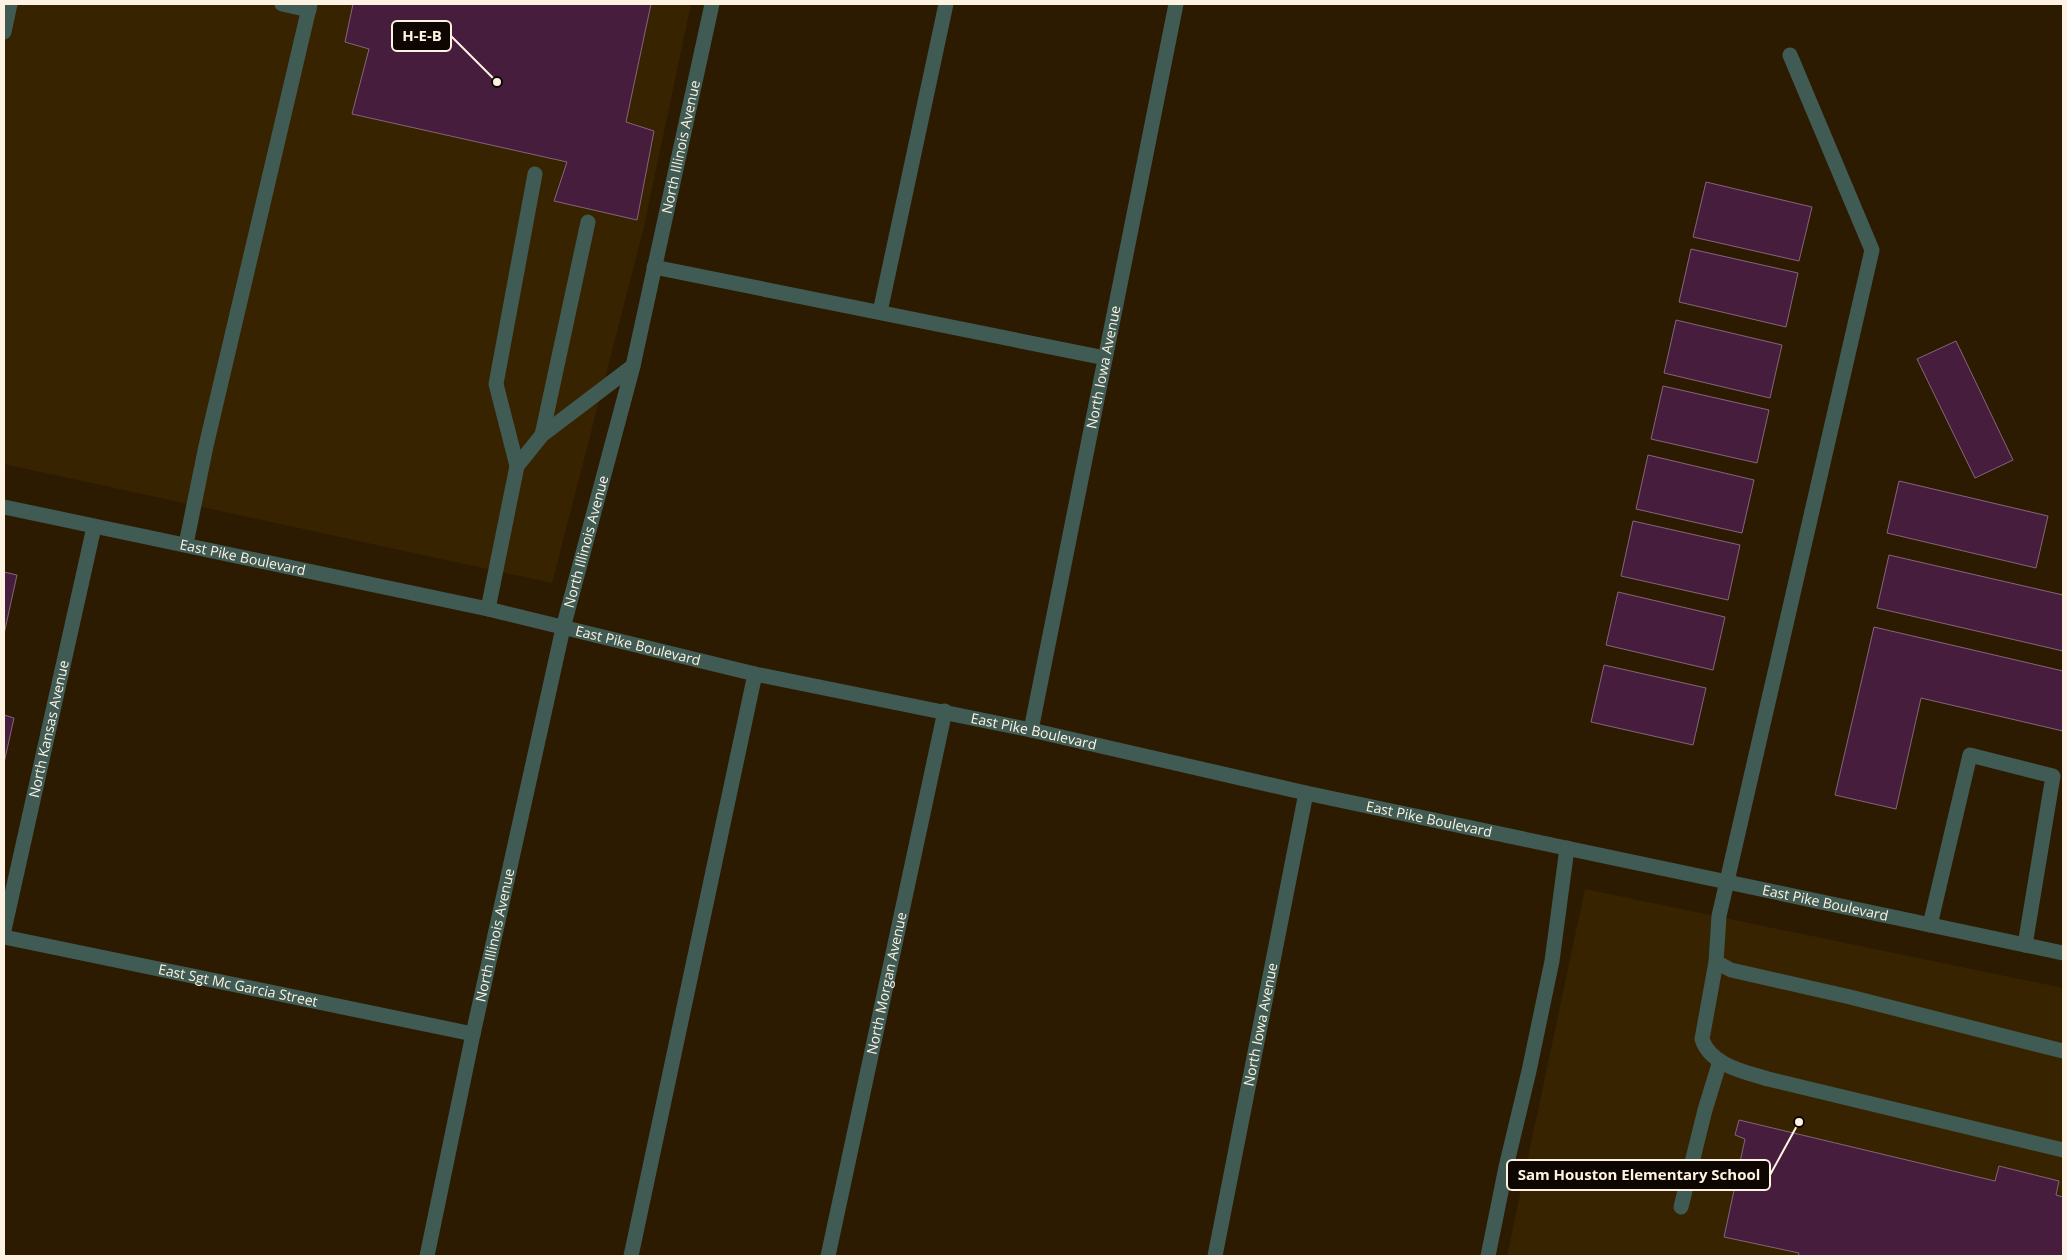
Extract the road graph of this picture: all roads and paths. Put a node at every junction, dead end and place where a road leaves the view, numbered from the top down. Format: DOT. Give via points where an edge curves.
graph roads {
  1 [pos="10,4"];
  2 [pos="282,4"];
  3 [pos="712,4"];
  4 [pos="946,4"];
  5 [pos="1176,4"];
  6 [pos="310,7"];
  7 [pos="4,32"];
  8 [pos="1790,55"];
  9 [pos="535,174"];
  10 [pos="588,222"];
  11 [pos="654,267"];
  12 [pos="880,312"];
  13 [pos="1106,358"];
  14 [pos="632,366"];
  15 [pos="542,435"];
  16 [pos="517,466"];
  17 [pos="4,507"];
  18 [pos="94,527"];
  19 [pos="186,544"];
  20 [pos="488,609"];
  21 [pos="563,628"];
  22 [pos="755,674"];
  23 [pos="945,711"];
  24 [pos="1031,730"];
  25 [pos="1306,793"];
  26 [pos="1567,848"];
  27 [pos="1728,882"];
  28 [pos="1930,925"];
  29 [pos="4,930"];
  30 [pos="4,937"];
  31 [pos="2025,945"];
  32 [pos="2063,953"];
  33 [pos="1716,962"];
  34 [pos="473,1034"];
  35 [pos="2063,1051"];
  36 [pos="1720,1060"];
  37 [pos="2063,1150"];
  38 [pos="1681,1207"];
  39 [pos="426,1256"];
  40 [pos="631,1256"];
  41 [pos="828,1256"];
  42 [pos="1215,1256"];
  43 [pos="1488,1256"];
  1 -- 7 [label="street"];
  2 -- 6 [label="street"];
  3 -- 11 [label="street, North Illinois Avenue"];
  4 -- 12 [label="street"];
  5 -- 13 [label="street, North Iowa Avenue"];
  6 -- 19 [label="street"];
  8 -- 27 [label="street" via="1872,250"];
  9 -- 16 [label="street" via="496,384"];
  10 -- 15 [label="street"];
  11 -- 12 [label="street"];
  11 -- 14 [label="street, North Illinois Avenue"];
  12 -- 13 [label="street"];
  13 -- 24 [label="street, North Iowa Avenue"];
  14 -- 15 [label="street"];
  14 -- 21 [label="street, North Illinois Avenue"];
  15 -- 16 [label="street"];
  16 -- 20 [label="street"];
  17 -- 18 [label="street, East Pike Boulevard"];
  18 -- 19 [label="street, East Pike Boulevard"];
  18 -- 29 [label="street, North Kansas Avenue"];
  19 -- 20 [label="street, East Pike Boulevard"];
  20 -- 21 [label="street, East Pike Boulevard"];
  21 -- 22 [label="street, East Pike Boulevard"];
  21 -- 34 [label="street, North Illinois Avenue"];
  22 -- 23 [label="street, East Pike Boulevard"];
  22 -- 40 [label="street"];
  23 -- 24 [label="street, East Pike Boulevard"];
  23 -- 41 [label="street, North Morgan Avenue"];
  24 -- 25 [label="street, East Pike Boulevard"];
  25 -- 26 [label="street, East Pike Boulevard"];
  25 -- 42 [label="street, North Iowa Avenue"];
  26 -- 27 [label="street, East Pike Boulevard"];
  26 -- 43 [label="street" via="1552,961"];
  27 -- 28 [label="street, East Pike Boulevard"];
  27 -- 33 [label="street" via="1719,916"];
  28 -- 31 [label="street, East Pike Boulevard"];
  28 -- 31 [label="street" via="1970,755 2053,776"];
  30 -- 34 [label="street, East Sgt Mc Garcia Street"];
  31 -- 32 [label="street, East Pike Boulevard"];
  33 -- 35 [label="street" via="1731,970"];
  33 -- 36 [label="street" via="1702,1039 1704,1047"];
  34 -- 39 [label="street, North Illinois Avenue"];
  36 -- 37 [label="street" via="1768,1079"];
  36 -- 38 [label="street"];
}
